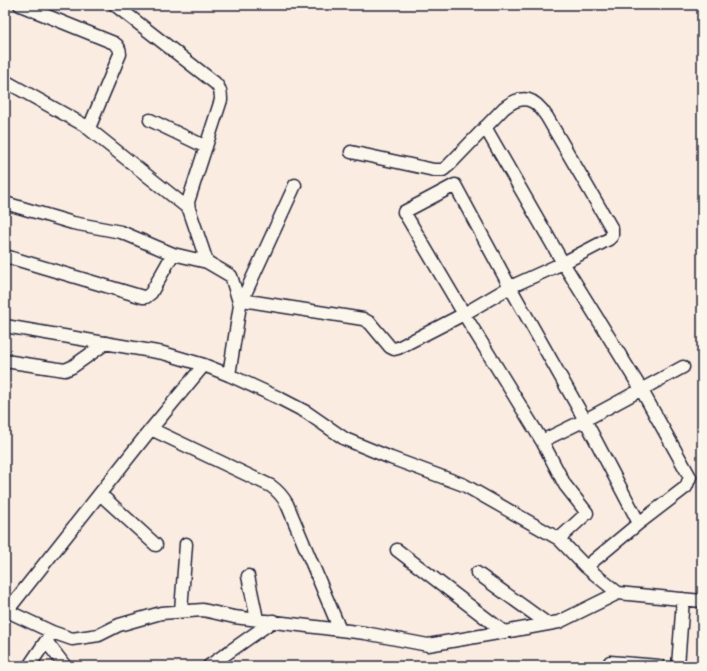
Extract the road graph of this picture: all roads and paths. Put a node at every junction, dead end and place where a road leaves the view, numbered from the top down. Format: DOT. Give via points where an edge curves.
graph roads {
  1 [pos="20,5"];
  2 [pos="115,5"];
  3 [pos="5,79"];
  4 [pos="150,120"];
  5 [pos="485,127"];
  6 [pos="89,128"];
  7 [pos="206,147"];
  8 [pos="351,152"];
  9 [pos="295,185"];
  10 [pos="5,203"];
  11 [pos="189,209"];
  12 [pos="173,254"];
  13 [pos="5,256"];
  14 [pos="207,262"];
  15 [pos="563,263"];
  16 [pos="510,287"];
  17 [pos="241,302"];
  18 [pos="464,314"];
  19 [pos="5,326"];
  20 [pos="106,343"];
  21 [pos="5,361"];
  22 [pos="204,365"];
  23 [pos="683,367"];
  24 [pos="229,375"];
  25 [pos="641,389"];
  26 [pos="585,420"];
  27 [pos="151,429"];
  28 [pos="542,441"];
  29 [pos="100,494"];
  30 [pos="639,523"];
  31 [pos="560,539"];
  32 [pos="186,544"];
  33 [pos="156,545"];
  34 [pos="396,550"];
  35 [pos="586,567"];
  36 [pos="477,573"];
  37 [pos="248,576"];
  38 [pos="618,593"];
  39 [pos="683,599"];
  40 [pos="702,601"];
  41 [pos="6,610"];
  42 [pos="181,611"];
  43 [pos="257,620"];
  44 [pos="273,621"];
  45 [pos="548,624"];
  46 [pos="340,630"];
  47 [pos="504,632"];
  48 [pos="49,637"];
  49 [pos="610,662"];
  50 [pos="29,666"];
  51 [pos="65,666"];
  52 [pos="209,666"];
  53 [pos="659,666"];
  54 [pos="678,666"];
  1 -- 6 [label="street" via="118,46 120,54"];
  2 -- 7 [label="street" via="219,87 221,100"];
  3 -- 6 [label="street"];
  4 -- 7 [label="street"];
  5 -- 8 [label="street" via="442,170"];
  5 -- 15 [label="street"];
  5 -- 15 [label="street" via="511,102 528,99 536,103 547,117 612,229 612,236 609,239"];
  6 -- 11 [label="street"];
  7 -- 11 [label="street" via="188,202"];
  9 -- 17 [label="street"];
  10 -- 12 [label="street" via="73,223 121,232"];
  11 -- 14 [label="street"];
  12 -- 13 [label="street" via="151,293 146,297"];
  12 -- 14 [label="street"];
  14 -- 17 [label="street" via="231,276"];
  15 -- 16 [label="street"];
  15 -- 25 [label="street"];
  16 -- 18 [label="street"];
  16 -- 18 [label="street" via="455,185 404,212"];
  16 -- 26 [label="street"];
  17 -- 18 [label="street" via="363,319 394,349"];
  17 -- 24 [label="street"];
  18 -- 28 [label="street"];
  19 -- 20 [label="street"];
  20 -- 21 [label="street" via="65,370"];
  20 -- 22 [label="street" via="163,353"];
  22 -- 24 [label="street"];
  22 -- 27 [label="street"];
  23 -- 25 [label="street"];
  24 -- 31 [label="street" via="306,412 345,439 464,485"];
  25 -- 26 [label="street"];
  25 -- 30 [label="street" via="690,477 686,487"];
  26 -- 28 [label="street"];
  26 -- 30 [label="street"];
  27 -- 29 [label="street"];
  27 -- 46 [label="street" via="278,490 287,504"];
  28 -- 31 [label="street" via="565,484 587,513"];
  29 -- 33 [label="street"];
  29 -- 41 [label="street"];
  30 -- 35 [label="street"];
  31 -- 35 [label="street"];
  32 -- 42 [label="street"];
  34 -- 47 [label="street"];
  35 -- 38 [label="street"];
  36 -- 45 [label="street"];
  37 -- 43 [label="street"];
  38 -- 39 [label="street"];
  38 -- 45 [label="street" via="559,622"];
  39 -- 40 [label="street"];
  39 -- 54 [label="street"];
  41 -- 48 [label="street"];
  42 -- 43 [label="street" via="203,610"];
  42 -- 48 [label="street" via="161,613 119,624 99,635"];
  43 -- 44 [label="street"];
  44 -- 46 [label="street"];
  44 -- 52 [label="street"];
  45 -- 47 [label="street"];
  46 -- 47 [label="street" via="428,645"];
  48 -- 50 [label="street"];
  48 -- 51 [label="street"];
  49 -- 53 [label="street"];
}
